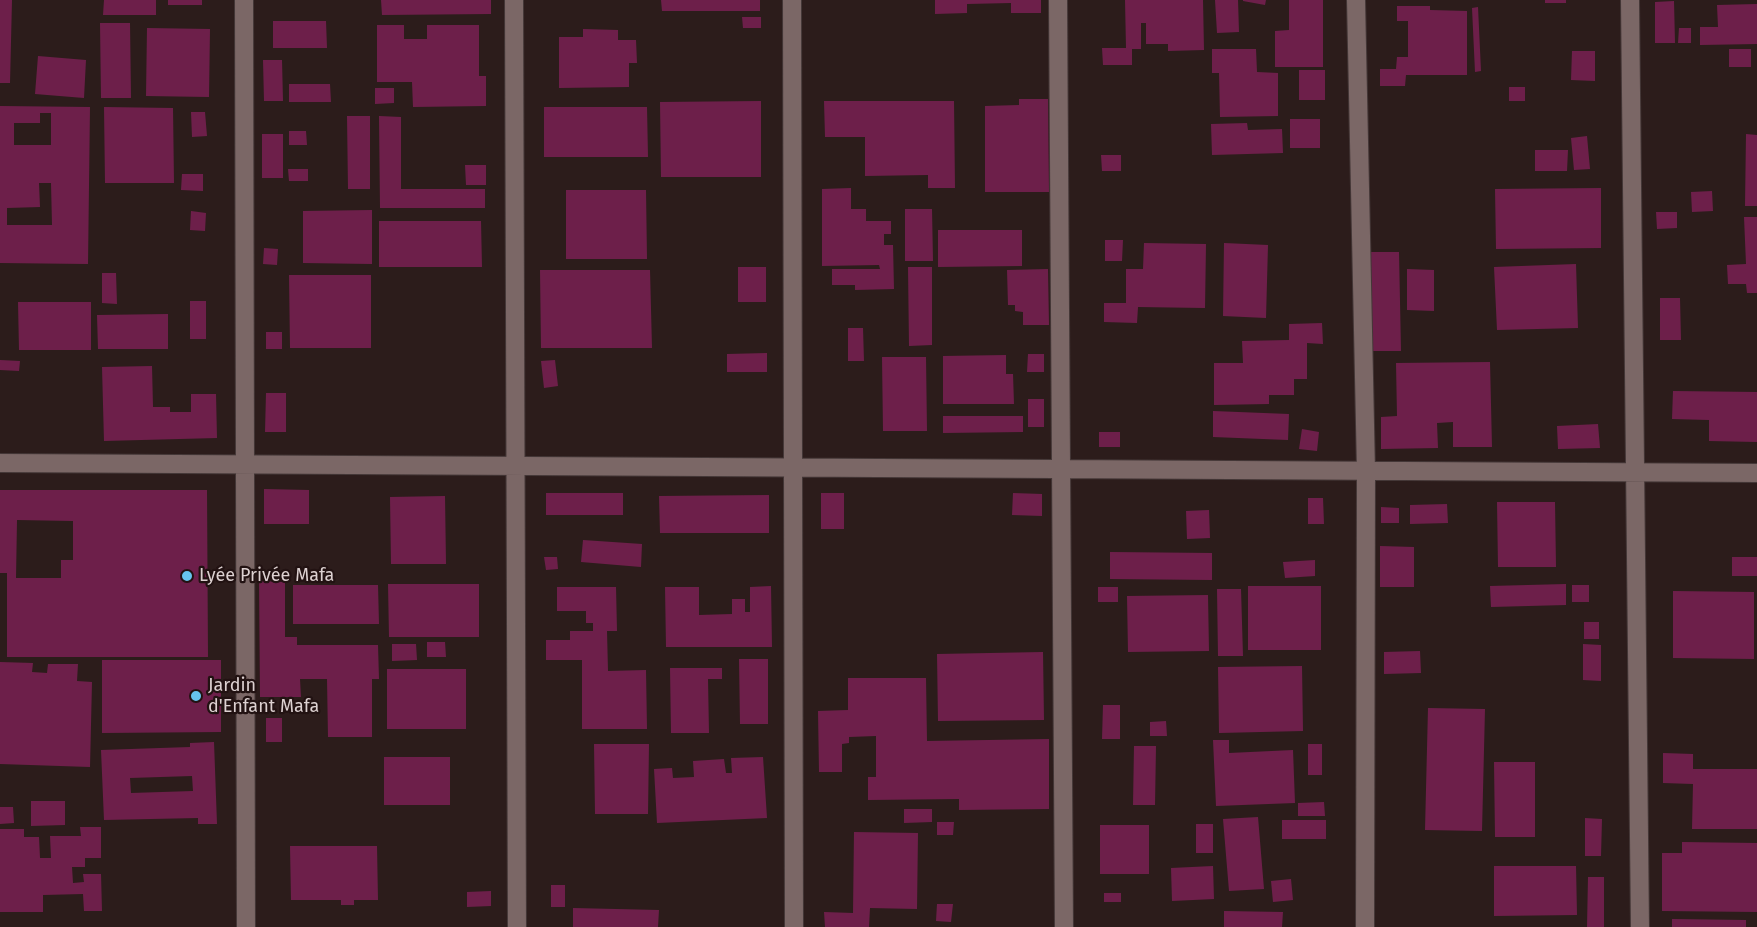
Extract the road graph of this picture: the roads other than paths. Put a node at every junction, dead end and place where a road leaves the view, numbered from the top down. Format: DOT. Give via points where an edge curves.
graph roads {
  1 [pos="244,0"];
  2 [pos="514,0"];
  3 [pos="792,0"];
  4 [pos="1058,0"];
  5 [pos="1356,0"];
  6 [pos="1630,0"];
  7 [pos="0,463"];
  8 [pos="246,464"];
  9 [pos="517,466"];
  10 [pos="793,467"];
  11 [pos="1062,469"];
  12 [pos="1366,471"];
  13 [pos="1635,472"];
  14 [pos="1757,473"];
  15 [pos="246,927"];
  16 [pos="518,927"];
  17 [pos="794,927"];
  18 [pos="1064,927"];
  19 [pos="1365,927"];
  20 [pos="1640,927"];
  1 -- 8 [label="street"];
  2 -- 9 [label="street"];
  3 -- 10 [label="street"];
  4 -- 11 [label="street"];
  5 -- 12 [label="street"];
  6 -- 13 [label="street"];
  7 -- 8 [label="street"];
  8 -- 9 [label="street"];
  8 -- 15 [label="street"];
  9 -- 10 [label="street"];
  9 -- 16 [label="street"];
  10 -- 11 [label="street"];
  10 -- 17 [label="street"];
  11 -- 12 [label="street"];
  11 -- 18 [label="street"];
  12 -- 13 [label="street"];
  12 -- 19 [label="street"];
  13 -- 14 [label="street"];
  13 -- 20 [label="street"];
}
